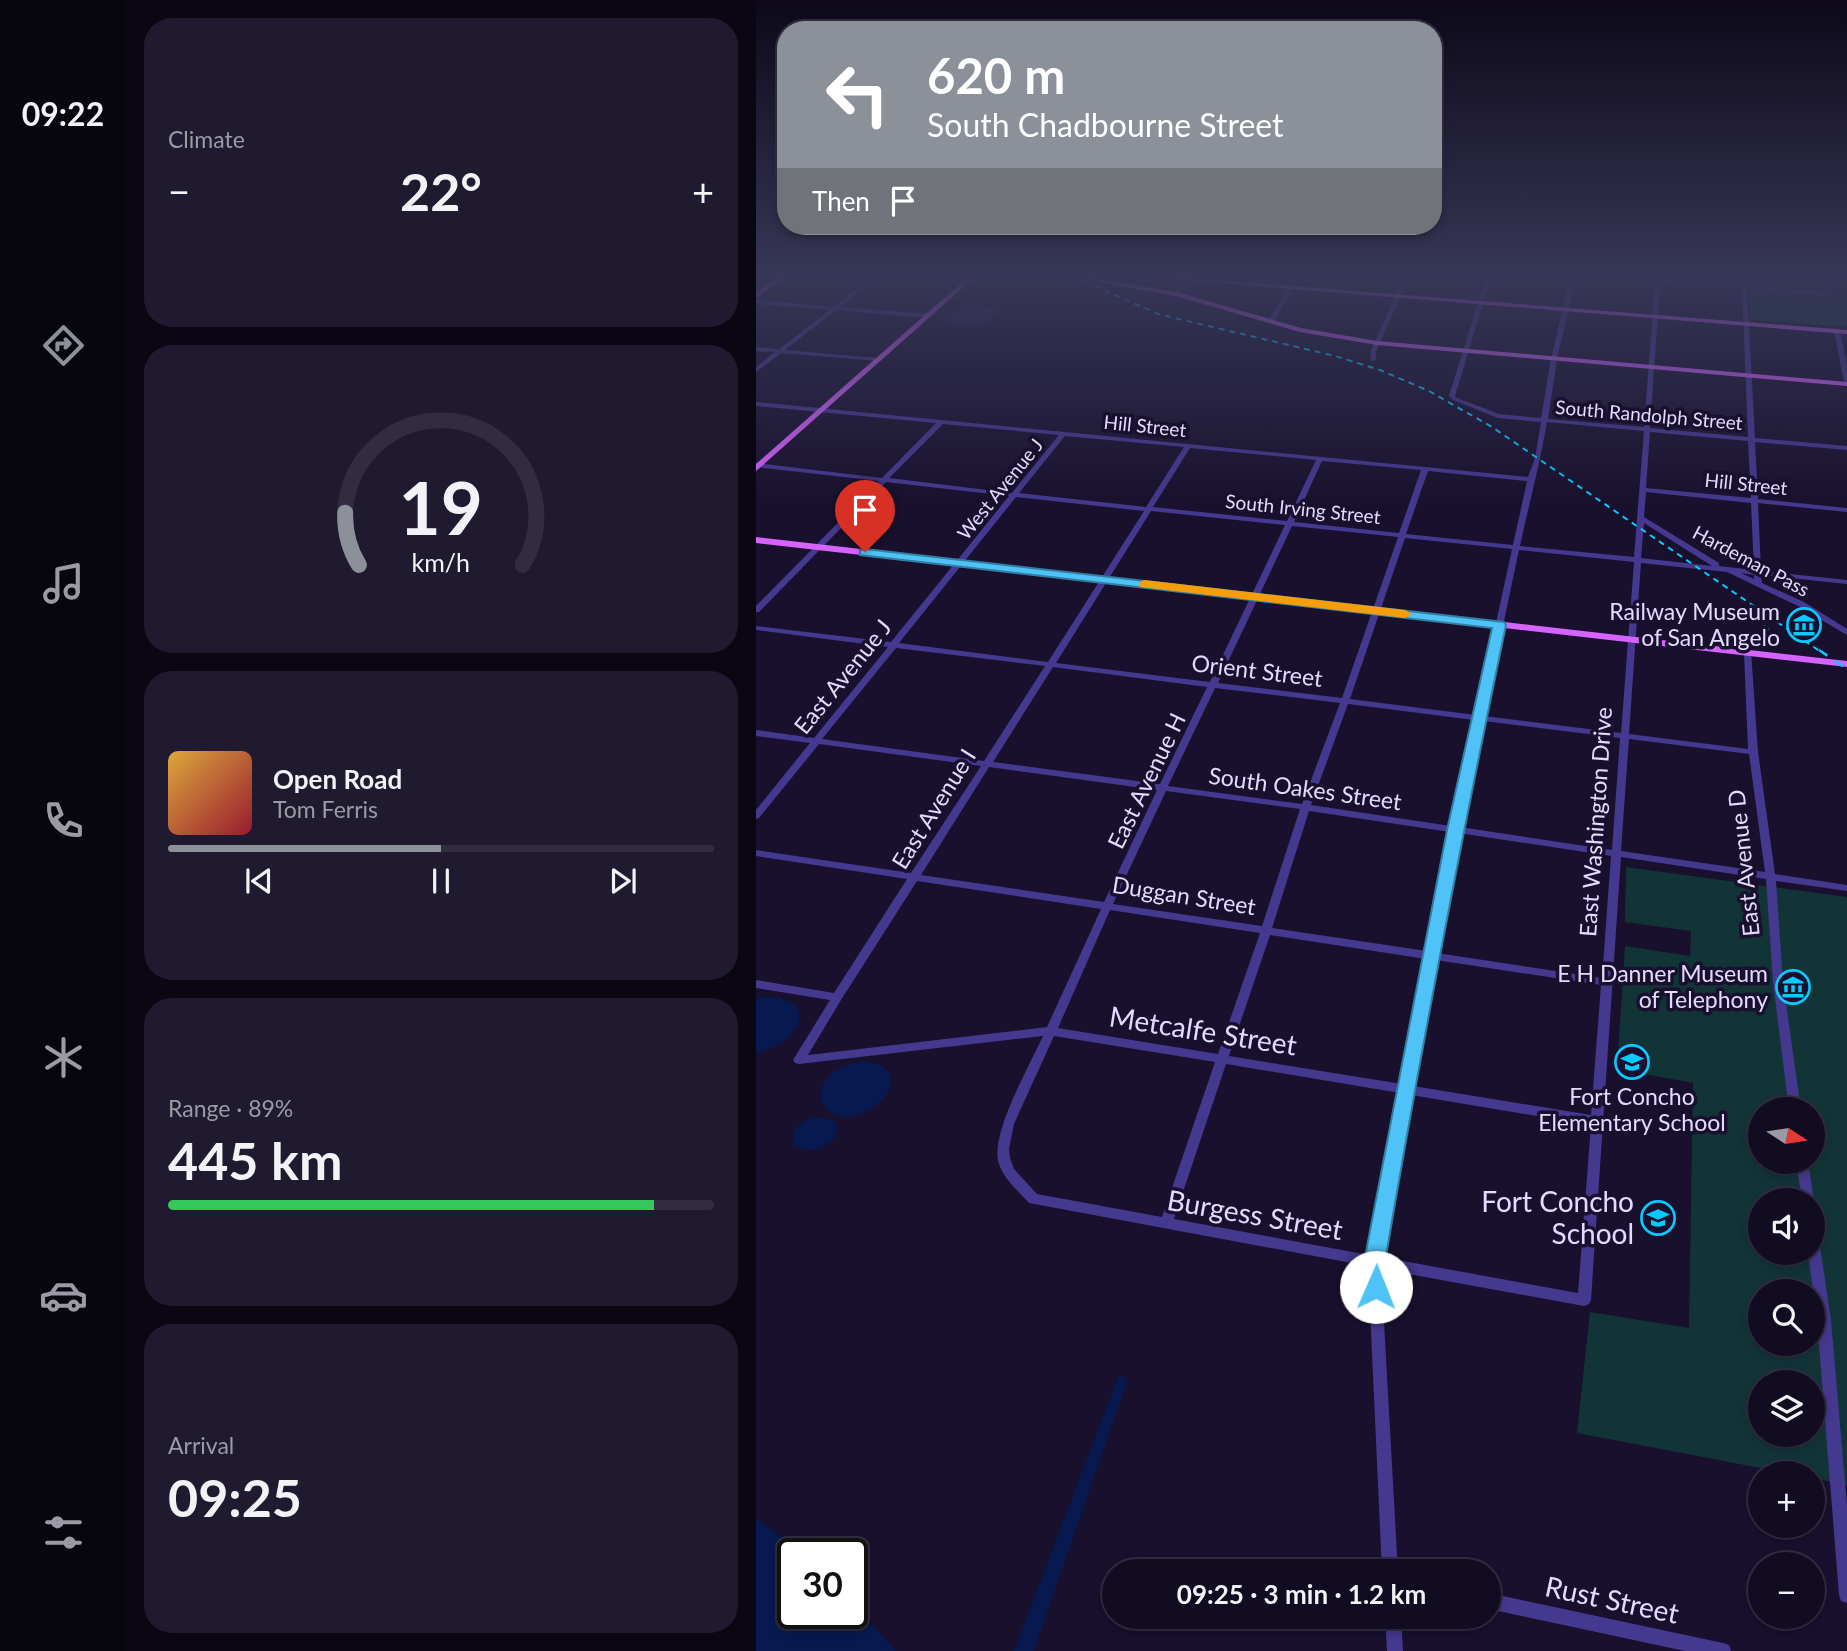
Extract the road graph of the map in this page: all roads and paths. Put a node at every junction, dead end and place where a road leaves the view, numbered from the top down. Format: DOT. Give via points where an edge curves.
graph roads {
  1 [pos="776,354"];
  2 [pos="813,354"];
  3 [pos="885,354"];
  4 [pos="1374,354"];
  5 [pos="1464,354"];
  6 [pos="1491,354"];
  7 [pos="1555,354"];
  8 [pos="1652,354"];
  9 [pos="1746,354"];
  10 [pos="1841,354"];
  11 [pos="1554,359"];
  12 [pos="878,360"];
  13 [pos="1373,360"];
  14 [pos="1651,368"];
  15 [pos="756,370"];
  16 [pos="1746,376"];
  17 [pos="1847,383"];
  18 [pos="756,404"];
  19 [pos="822,410"];
  20 [pos="1543,421"];
  21 [pos="941,422"];
  22 [pos="1647,430"];
  23 [pos="1064,433"];
  24 [pos="1750,440"];
  25 [pos="1188,446"];
  26 [pos="1847,448"];
  27 [pos="1320,458"];
  28 [pos="757,466"];
  29 [pos="1425,468"];
  30 [pos="1531,479"];
  31 [pos="884,480"];
  32 [pos="1642,490"];
  33 [pos="1015,495"];
  34 [pos="1754,501"];
  35 [pos="1148,509"];
  36 [pos="1847,510"];
  37 [pos="1640,518"];
  38 [pos="1290,524"];
  39 [pos="1403,535"];
  40 [pos="756,540"];
  41 [pos="1518,546"];
  42 [pos="817,547"];
  43 [pos="1637,559"];
  44 [pos="961,563"];
  45 [pos="1719,566"];
  46 [pos="1757,570"];
  47 [pos="1102,579"];
  48 [pos="1847,582"];
  49 [pos="1758,583"];
  50 [pos="1253,597"];
  51 [pos="756,610"];
  52 [pos="1377,611"];
  53 [pos="1500,625"];
  54 [pos="756,628"];
  55 [pos="1847,633"];
  56 [pos="1632,640"];
  57 [pos="894,645"];
  58 [pos="1748,653"];
  59 [pos="1051,664"];
  60 [pos="1847,664"];
  61 [pos="1215,685"];
  62 [pos="1345,701"];
  63 [pos="1479,718"];
  64 [pos="756,733"];
  65 [pos="1623,736"];
  66 [pos="816,740"];
  67 [pos="1754,752"];
  68 [pos="985,764"];
  69 [pos="1162,789"];
  70 [pos="1305,807"];
  71 [pos="756,816"];
  72 [pos="1455,830"];
  73 [pos="756,853"];
  74 [pos="1614,855"];
  75 [pos="915,876"];
  76 [pos="1771,878"];
  77 [pos="1847,888"];
  78 [pos="1109,905"];
  79 [pos="1266,930"];
  80 [pos="1433,956"];
  81 [pos="1605,982"];
  82 [pos="756,984"];
  83 [pos="837,997"];
  84 [pos="1052,1031"];
  85 [pos="1222,1059"];
  86 [pos="799,1060"];
  87 [pos="1405,1089"];
  88 [pos="1793,1097"];
  89 [pos="1597,1121"];
  90 [pos="1009,1174"];
  91 [pos="1166,1224"];
  92 [pos="1374,1262"];
  93 [pos="1816,1265"];
  94 [pos="1584,1300"];
  95 [pos="1389,1559"];
  96 [pos="1847,1595"];
  97 [pos="1501,1604"];
  98 [pos="1394,1629"];
  99 [pos="1395,1651"];
  100 [pos="1723,1651"];
  1 -- 15 [label="street"];
  2 -- 12 [label="street"];
  3 -- 12 [label="main road"];
  4 -- 13 [label="street"];
  5 -- 20 [label="street, South Randolph Street" via="1452,396 1488,414"];
  6 -- 11 [label="main road"];
  7 -- 11 [label="street"];
  8 -- 14 [label="street, East Washington Drive"];
  9 -- 16 [label="street"];
  10 -- 17 [label="street"];
  11 -- 14 [label="main road"];
  11 -- 20 [label="street"];
  12 -- 19 [label="main road"];
  14 -- 16 [label="main road"];
  14 -- 22 [label="street, East Washington Drive"];
  16 -- 17 [label="main road"];
  16 -- 24 [label="street"];
  18 -- 19 [label="street, Hill Street"];
  19 -- 21 [label="street, Hill Street"];
  19 -- 28 [label="main road"];
  20 -- 22 [label="street, South Randolph Street"];
  20 -- 30 [label="street"];
  21 -- 23 [label="street, Hill Street"];
  21 -- 31 [label="street"];
  22 -- 24 [label="street, South Randolph Street"];
  22 -- 32 [label="street, East Washington Drive"];
  23 -- 25 [label="street, Hill Street"];
  23 -- 33 [label="street, West Avenue J"];
  24 -- 26 [label="street, South Randolph Street"];
  24 -- 34 [label="street"];
  25 -- 27 [label="street, Hill Street"];
  25 -- 35 [label="street, East Avenue I"];
  27 -- 29 [label="street, Hill Street"];
  27 -- 38 [label="street, East Avenue H"];
  28 -- 31 [label="street, South Irving Street"];
  29 -- 30 [label="street, Hill Street"];
  29 -- 39 [label="street"];
  30 -- 41 [label="street"];
  31 -- 33 [label="street, South Irving Street"];
  31 -- 42 [label="street"];
  32 -- 34 [label="street, Hill Street"];
  32 -- 37 [label="street, East Washington Drive"];
  33 -- 35 [label="street, South Irving Street"];
  33 -- 44 [label="street, West Avenue J"];
  34 -- 36 [label="street, Hill Street"];
  34 -- 46 [label="street"];
  35 -- 38 [label="street, South Irving Street"];
  35 -- 47 [label="street, East Avenue I"];
  37 -- 43 [label="street, East Washington Drive"];
  37 -- 45 [label="street, Hardeman Pass"];
  38 -- 39 [label="street, South Irving Street"];
  38 -- 50 [label="street, East Avenue H"];
  39 -- 41 [label="street, South Irving Street"];
  39 -- 52 [label="street"];
  40 -- 42 [label="main road"];
  41 -- 43 [label="street, South Irving Street"];
  41 -- 53 [label="street"];
  42 -- 44 [label="main road"];
  42 -- 51 [label="street"];
  43 -- 45 [label="street, South Irving Street"];
  43 -- 56 [label="street, East Washington Drive"];
  44 -- 47 [label="main road"];
  44 -- 57 [label="street, East Avenue J"];
  45 -- 46 [label="street, South Irving Street"];
  45 -- 49 [label="street, Hardeman Pass"];
  46 -- 48 [label="street, South Irving Street"];
  46 -- 49 [label="street"];
  47 -- 50 [label="main road"];
  47 -- 59 [label="street, East Avenue I"];
  49 -- 55 [label="street, Hardeman Pass"];
  50 -- 52 [label="main road"];
  50 -- 61 [label="street, East Avenue H"];
  52 -- 53 [label="main road"];
  52 -- 62 [label="street"];
  53 -- 56 [label="main road"];
  53 -- 63 [label="street"];
  54 -- 57 [label="street, Orient Street"];
  56 -- 58 [label="main road"];
  56 -- 65 [label="street, East Washington Drive"];
  57 -- 59 [label="street, Orient Street"];
  57 -- 66 [label="street, East Avenue J"];
  58 -- 60 [label="main road"];
  58 -- 67 [label="street, East Avenue D"];
  59 -- 61 [label="street, Orient Street"];
  59 -- 68 [label="street, East Avenue I"];
  61 -- 62 [label="street, Orient Street"];
  61 -- 69 [label="street, East Avenue H"];
  62 -- 63 [label="street, Orient Street"];
  62 -- 70 [label="street"];
  63 -- 65 [label="street, Orient Street"];
  63 -- 72 [label="street"];
  64 -- 66 [label="street, South Oakes Street"];
  65 -- 67 [label="street, Orient Street"];
  65 -- 74 [label="street, East Washington Drive"];
  66 -- 68 [label="street, South Oakes Street"];
  66 -- 71 [label="street, East Avenue J"];
  67 -- 76 [label="street, East Avenue D"];
  68 -- 69 [label="street, South Oakes Street"];
  68 -- 75 [label="street, East Avenue I"];
  69 -- 70 [label="street, South Oakes Street"];
  69 -- 78 [label="street, East Avenue H"];
  70 -- 72 [label="street, South Oakes Street"];
  70 -- 79 [label="street"];
  72 -- 74 [label="street, South Oakes Street"];
  72 -- 80 [label="street"];
  73 -- 75 [label="street, Duggan Street"];
  74 -- 76 [label="street, South Oakes Street"];
  74 -- 81 [label="street, East Washington Drive"];
  75 -- 78 [label="street, Duggan Street"];
  75 -- 83 [label="street, East Avenue I"];
  76 -- 77 [label="street, South Oakes Street"];
  76 -- 88 [label="street, East Avenue D" via="1778,982"];
  78 -- 79 [label="street, Duggan Street"];
  78 -- 84 [label="street, East Avenue H"];
  79 -- 80 [label="street, Duggan Street"];
  79 -- 85 [label="street"];
  80 -- 81 [label="street, Duggan Street"];
  80 -- 87 [label="street"];
  81 -- 89 [label="street, East Washington Drive"];
  82 -- 83 [label="street"];
  83 -- 86 [label="street, East Avenue I"];
  84 -- 85 [label="street, Metcalfe Street"];
  84 -- 86 [label="street, Metcalfe Street"];
  84 -- 90 [label="street, East Avenue H" via="1007,1124 1001,1151"];
  85 -- 87 [label="street, Metcalfe Street"];
  85 -- 91 [label="street"];
  87 -- 89 [label="street, Metcalfe Street"];
  87 -- 92 [label="street"];
  89 -- 94 [label="street, East Washington Drive"];
  90 -- 91 [label="street, Burgess Street" via="1032,1199"];
  91 -- 92 [label="street, Burgess Street"];
  92 -- 94 [label="street, Burgess Street"];
  92 -- 95 [label="street"];
  93 -- 96 [label="street"];
  97 -- 100 [label="street, Rust Street"];
  98 -- 99 [label="street"];
}
